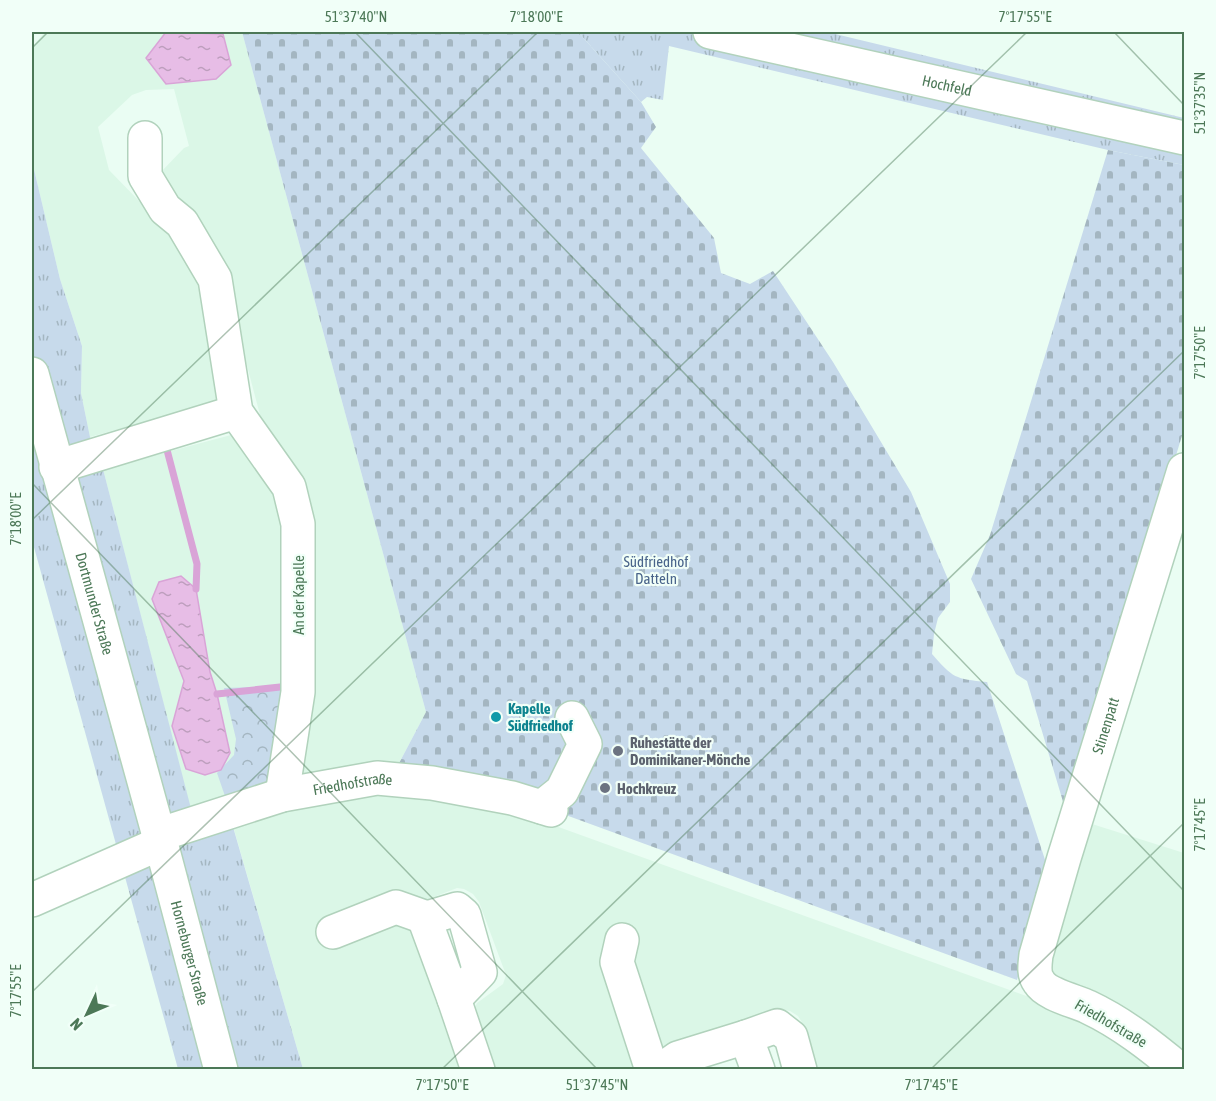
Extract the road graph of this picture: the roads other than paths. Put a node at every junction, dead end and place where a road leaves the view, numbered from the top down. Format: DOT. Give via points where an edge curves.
graph roads {
  1 [pos="710,32"];
  2 [pos="145,138"];
  3 [pos="1185,138"];
  4 [pos="32,374"];
  5 [pos="236,412"];
  6 [pos="56,466"];
  7 [pos="1185,470"];
  8 [pos="572,718"];
  9 [pos="282,795"];
  10 [pos="160,839"];
  11 [pos="32,900"];
  12 [pos="333,932"];
  13 [pos="622,940"];
  14 [pos="1038,982"];
  15 [pos="746,1037"];
  16 [pos="221,1070"];
  17 [pos="478,1070"];
  18 [pos="652,1070"];
  19 [pos="661,1070"];
  20 [pos="758,1070"];
  21 [pos="800,1070"];
  22 [pos="1180,1070"];
  1 -- 3 [label="street, Hochfeld"];
  2 -- 5 [label="street, An der Kapelle" via="145,176 165,209 182,223 215,279"];
  4 -- 6 [label="street, Dortmunder Straße"];
  5 -- 6 [label="street"];
  5 -- 9 [label="street, An der Kapelle" via="289,487 298,524 298,692"];
  6 -- 10 [label="street, Dortmunder Straße"];
  7 -- 14 [label="street, Stinenpatt" via="1036,955 1034,970"];
  8 -- 9 [label="street, Friedhofstraße" via="585,744 562,791 546,809 512,798 432,783 377,778"];
  9 -- 10 [label="street, Friedhofstraße"];
  10 -- 11 [label="street, Friedhofstraße"];
  10 -- 16 [label="street, Horneburger Straße"];
  12 -- 17 [label="street" via="396,907 427,918"];
  13 -- 18 [label="street" via="617,962"];
  14 -- 22 [label="street, Friedhofstraße" via="1137,1035"];
  15 -- 19 [label="street" via="678,1058"];
  15 -- 20 [label="street"];
  15 -- 21 [label="street" via="777,1026 783,1029 791,1037"];
}
